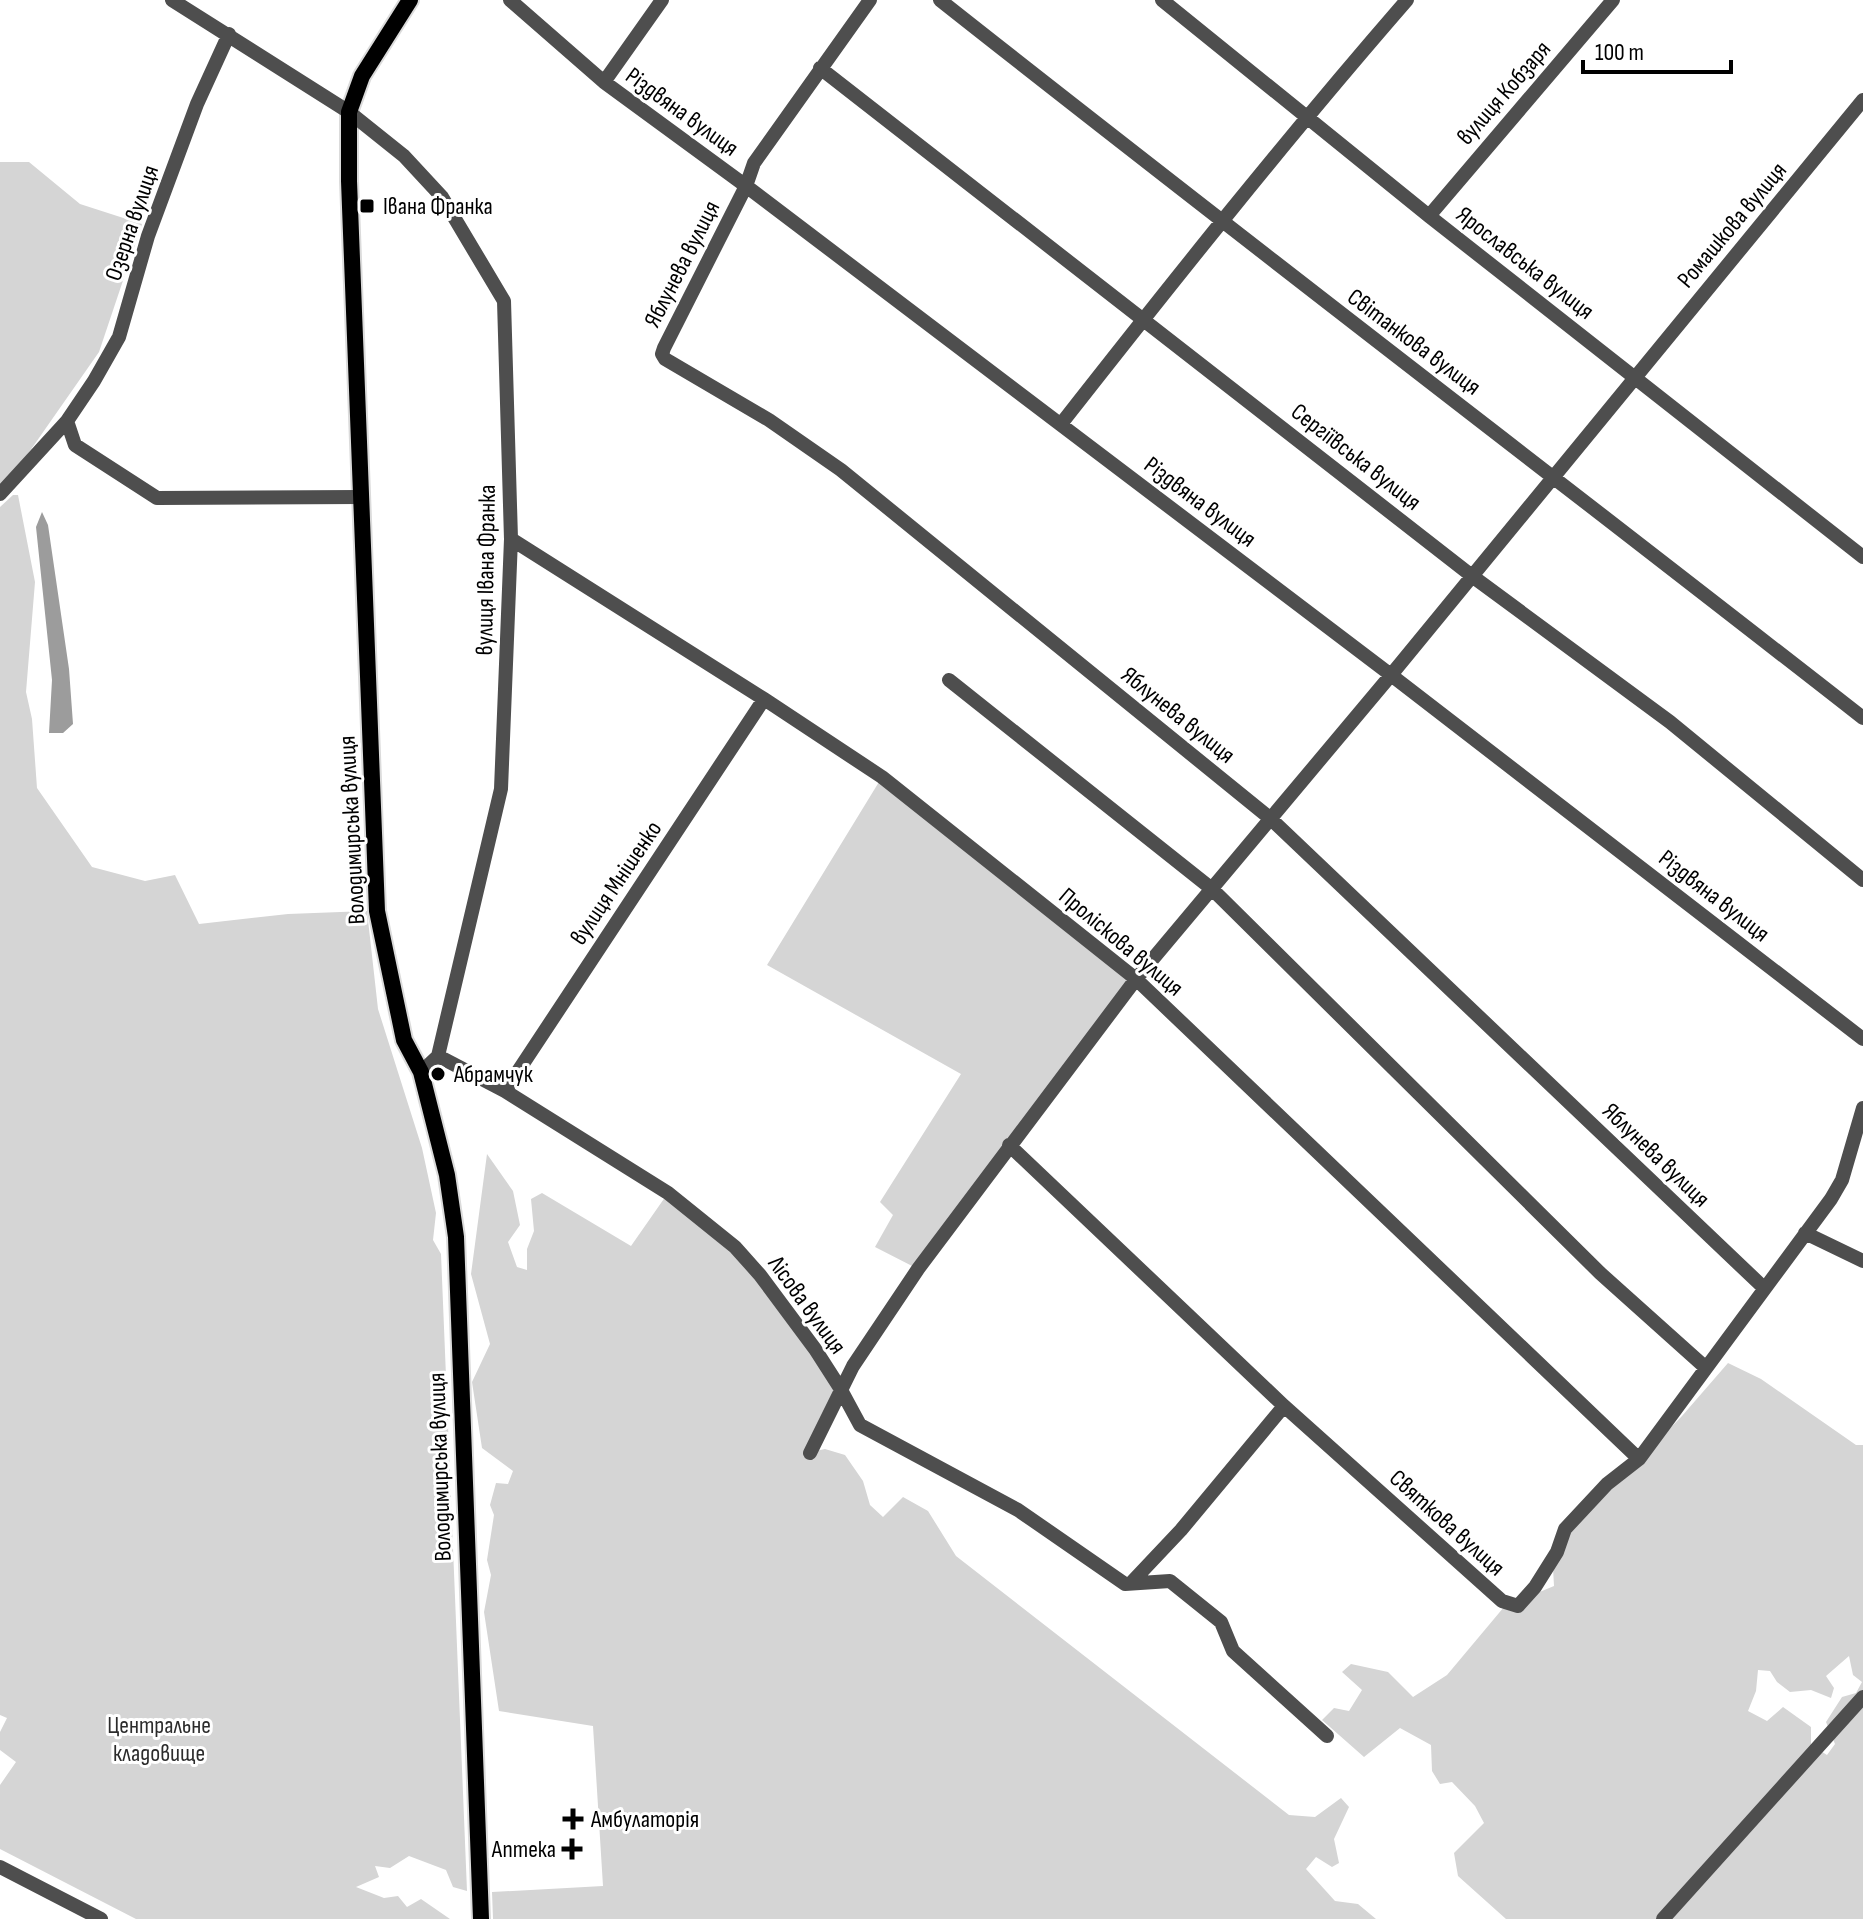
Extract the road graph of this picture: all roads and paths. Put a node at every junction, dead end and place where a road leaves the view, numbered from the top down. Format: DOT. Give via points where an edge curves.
graph roads {
  1 [pos="172,0"];
  2 [pos="410,0"];
  3 [pos="510,0"];
  4 [pos="662,0"];
  5 [pos="870,0"];
  6 [pos="940,0"];
  7 [pos="1162,0"];
  8 [pos="1407,0"];
  9 [pos="1613,0"];
  10 [pos="229,34"];
  11 [pos="820,68"];
  12 [pos="604,82"];
  13 [pos="1863,100"];
  14 [pos="349,112"];
  15 [pos="1306,117"];
  16 [pos="746,186"];
  17 [pos="1429,216"];
  18 [pos="1220,221"];
  19 [pos="1144,319"];
  20 [pos="1633,377"];
  21 [pos="67,421"];
  22 [pos="1061,424"];
  23 [pos="1554,476"];
  24 [pos="0,494"];
  25 [pos="361,497"];
  26 [pos="511,539"];
  27 [pos="1863,557"];
  28 [pos="1472,576"];
  29 [pos="1391,675"];
  30 [pos="949,680"];
  31 [pos="764,699"];
  32 [pos="1863,718"];
  33 [pos="1271,819"];
  34 [pos="1863,880"];
  35 [pos="1212,889"];
  36 [pos="1136,979"];
  37 [pos="1863,1039"];
  38 [pos="438,1056"];
  39 [pos="421,1072"];
  40 [pos="505,1091"];
  41 [pos="1863,1108"];
  42 [pos="1009,1145"];
  43 [pos="1805,1233"];
  44 [pos="1863,1261"];
  45 [pos="1764,1288"];
  46 [pos="1706,1368"];
  47 [pos="840,1388"];
  48 [pos="1284,1406"];
  49 [pos="810,1453"];
  50 [pos="1639,1459"];
  51 [pos="1131,1583"];
  52 [pos="1863,1697"];
  53 [pos="1327,1736"];
  54 [pos="0,1867"];
  55 [pos="101,1919"];
  56 [pos="481,1919"];
  57 [pos="1663,1919"];
  1 -- 10 [label="street, вулиця Івана Франка"];
  2 -- 14 [label="main road" via="362,76"];
  3 -- 12 [label="street, Різдвяна вулиця"];
  4 -- 12 [label="street"];
  5 -- 11 [label="street"];
  6 -- 18 [label="street, Світанкова вулиця"];
  7 -- 15 [label="street, Ярославська вулиця"];
  8 -- 15 [label="street"];
  9 -- 17 [label="street, вулиця Кобзаря"];
  10 -- 14 [label="street, вулиця Івана Франка"];
  10 -- 21 [label="street, Озерна вулиця" via="148,236 119,337"];
  11 -- 16 [label="street" via="754,163"];
  11 -- 19 [label="street, Сергіївська вулиця"];
  12 -- 16 [label="street, Різдвяна вулиця"];
  13 -- 20 [label="street, Ромашкова вулиця"];
  14 -- 25 [label="main road, Володимирська вулиця"];
  14 -- 26 [label="street, вулиця Івана Франка" via="425,176 504,301"];
  15 -- 17 [label="street, Ярославська вулиця"];
  15 -- 18 [label="street"];
  16 -- 22 [label="street, Різдвяна вулиця"];
  16 -- 33 [label="street, Яблунева вулиця" via="664,348 665,359 841,470"];
  17 -- 20 [label="street, Ярославська вулиця"];
  18 -- 19 [label="street"];
  18 -- 23 [label="street, Світанкова вулиця"];
  19 -- 22 [label="street"];
  19 -- 28 [label="street, Сергіївська вулиця"];
  20 -- 23 [label="street, Ромашкова вулиця"];
  20 -- 27 [label="street, Ярославська вулиця"];
  21 -- 24 [label="street, Озерна вулиця"];
  21 -- 25 [label="street" via="75,445 157,498"];
  22 -- 29 [label="street, Різдвяна вулиця"];
  23 -- 28 [label="street, Ромашкова вулиця"];
  23 -- 32 [label="street, Світанкова вулиця"];
  25 -- 39 [label="main road, Володимирська вулиця" via="377,911 404,1040"];
  26 -- 31 [label="street, Проліскова вулиця"];
  26 -- 38 [label="street, вулиця Івана Франка" via="501,789"];
  28 -- 29 [label="street, Ромашкова вулиця"];
  28 -- 34 [label="street, Сергіївська вулиця" via="1670,722"];
  29 -- 33 [label="street, Ромашкова вулиця"];
  29 -- 37 [label="street, Різдвяна вулиця"];
  30 -- 35 [label="street"];
  31 -- 36 [label="street, Проліскова вулиця" via="882,777"];
  31 -- 40 [label="street, вулиця Мнішенко"];
  33 -- 35 [label="street, Ромашкова вулиця"];
  33 -- 45 [label="street, Яблунева вулиця"];
  35 -- 36 [label="street, Ромашкова вулиця"];
  35 -- 46 [label="street" via="1600,1273"];
  36 -- 42 [label="street, Ромашкова вулиця"];
  36 -- 50 [label="street, Проліскова вулиця"];
  38 -- 39 [label="street"];
  38 -- 40 [label="street, Лісова вулиця"];
  39 -- 56 [label="main road, Володимирська вулиця" via="447,1175 456,1237"];
  40 -- 47 [label="street, Лісова вулиця" via="668,1193 735,1247"];
  41 -- 43 [label="street, Святкова вулиця" via="1842,1180"];
  42 -- 47 [label="street, Ромашкова вулиця"];
  42 -- 48 [label="street, Святкова вулиця"];
  43 -- 44 [label="street"];
  43 -- 45 [label="street, Святкова вулиця"];
  45 -- 46 [label="street, Святкова вулиця"];
  46 -- 50 [label="street, Святкова вулиця"];
  47 -- 49 [label="street, Ромашкова вулиця"];
  47 -- 51 [label="street, Лісова вулиця" via="860,1425 1018,1510 1125,1584"];
  48 -- 50 [label="street, Святкова вулиця" via="1502,1601 1518,1606 1557,1552 1565,1529"];
  48 -- 51 [label="street"];
  51 -- 53 [label="street" via="1170,1581 1221,1622 1233,1651"];
  52 -- 57 [label="street"];
  54 -- 55 [label="street"];
}
